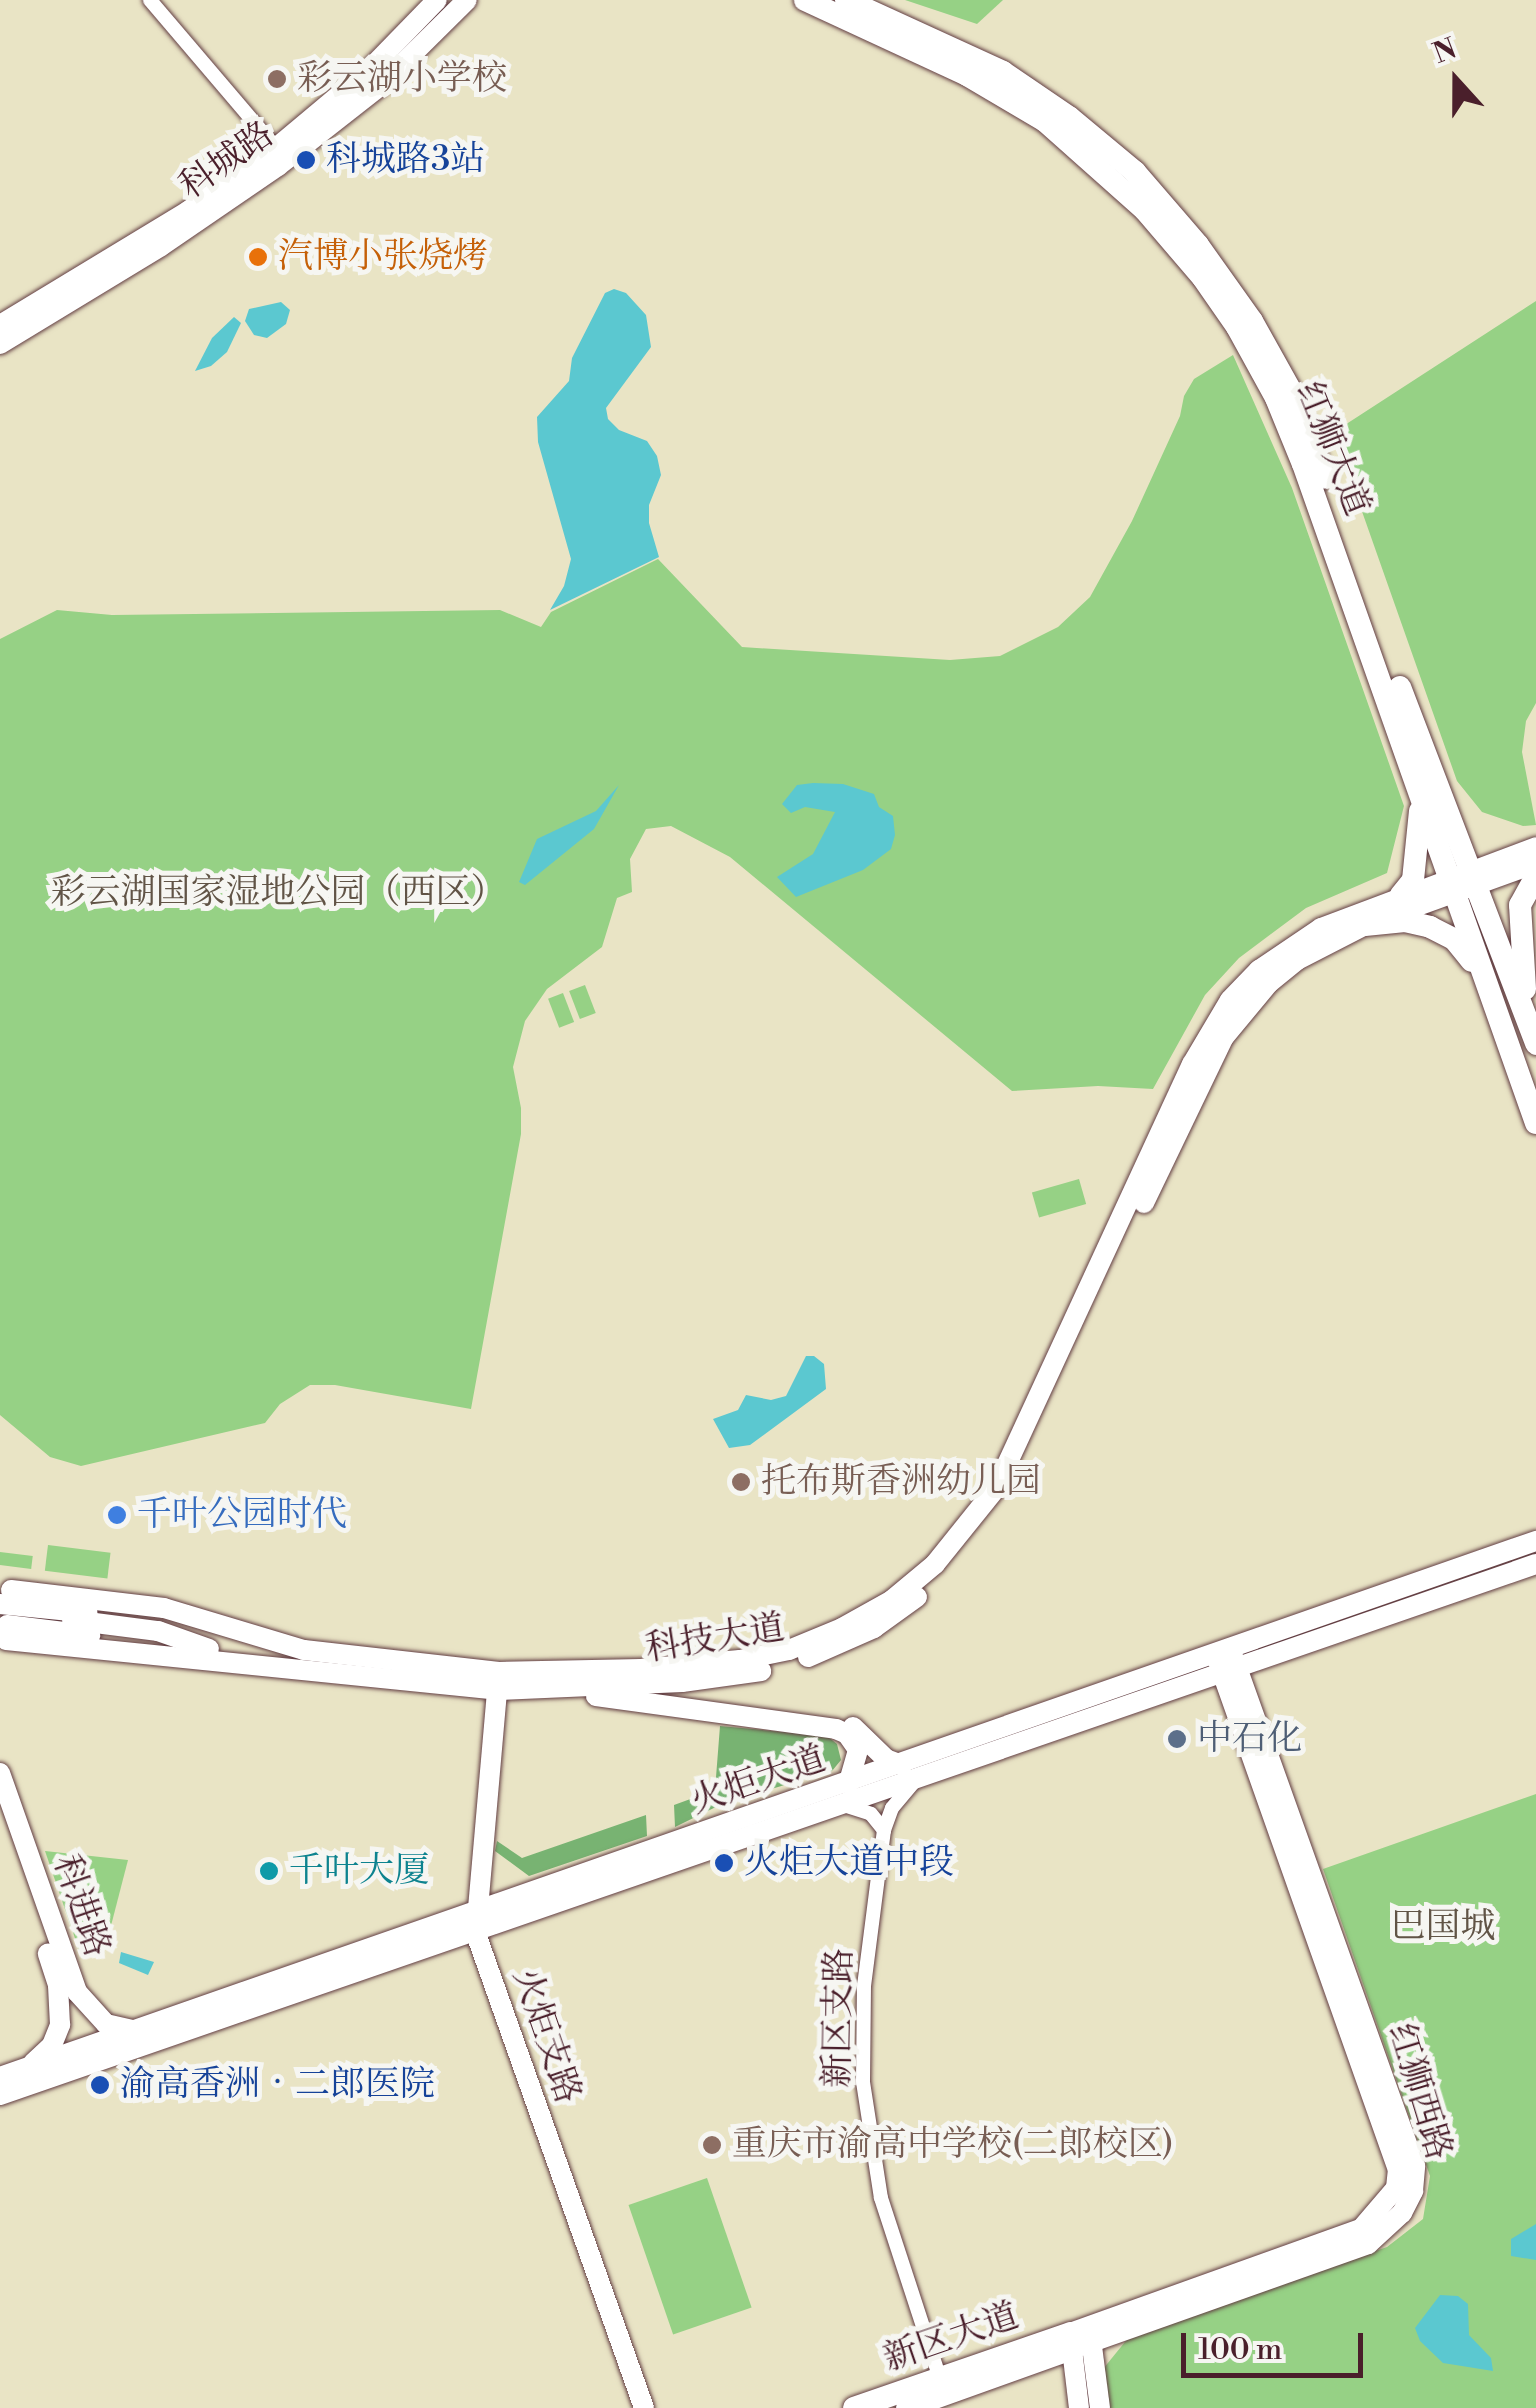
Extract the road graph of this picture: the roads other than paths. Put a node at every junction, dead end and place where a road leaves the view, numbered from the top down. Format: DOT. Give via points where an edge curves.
graph roads {
  1 [pos="150,0"];
  2 [pos="437,0"];
  3 [pos="466,0"];
  4 [pos="805,0"];
  5 [pos="846,0"];
  6 [pos="276,148"];
  7 [pos="0,326"];
  8 [pos="0,344"];
  9 [pos="1389,702"];
  10 [pos="1536,847"];
  11 [pos="1536,863"];
  12 [pos="1536,876"];
  13 [pos="1462,880"];
  14 [pos="1401,896"];
  15 [pos="1365,925"];
  16 [pos="1484,978"];
  17 [pos="1527,1018"];
  18 [pos="1536,1044"];
  19 [pos="1536,1122"];
  20 [pos="1536,1541"];
  21 [pos="1536,1564"];
  22 [pos="6,1597"];
  23 [pos="5,1626"];
  24 [pos="1226,1661"];
  25 [pos="679,1666"];
  26 [pos="326,1669"];
  27 [pos="756,1672"];
  28 [pos="704,1679"];
  29 [pos="498,1681"];
  30 [pos="544,1689"];
  31 [pos="746,1705"];
  32 [pos="0,1773"];
  33 [pos="908,1773"];
  34 [pos="846,1794"];
  35 [pos="0,1810"];
  36 [pos="884,1830"];
  37 [pos="477,1924"];
  38 [pos="68,1989"];
  39 [pos="134,2030"];
  40 [pos="29,2067"];
  41 [pos="0,2077"];
  42 [pos="0,2095"];
  43 [pos="1081,2338"];
  44 [pos="940,2378"];
  45 [pos="644,2408"];
  46 [pos="854,2408"];
  47 [pos="906,2408"];
  48 [pos="1080,2408"];
  49 [pos="1100,2408"];
  1 -- 6 [label="street"];
  2 -- 6 [label="main road, 科城路" via="367,72"];
  3 -- 8 [label="main road, 科城路" via="380,86 278,166"];
  4 -- 9 [label="main road, 红狮大道" via="968,74 1031,112 1094,161 1184,254 1276,398"];
  5 -- 13 [label="main road, 红狮大道" via="990,65 1069,117 1156,194 1234,293 1299,411 1437,792"];
  6 -- 7 [label="main road, 科城路" via="188,211"];
  9 -- 13 [label="main road, 红狮大道"];
  9 -- 14 [label="main road" via="1421,821 1413,880"];
  10 -- 13 [label="main road"];
  11 -- 13 [label="main road"];
  12 -- 17 [label="main road" via="1518,919"];
  13 -- 14 [label="main road, 科技大道"];
  13 -- 15 [label="main road, 科技大道"];
  13 -- 16 [label="main road, 红狮大道"];
  13 -- 17 [label="main road, 红狮大道"];
  14 -- 25 [label="main road, 科技大道" via="1289,947 1230,1000 1210,1028 1009,1465 952,1547 892,1600 817,1640 740,1660"];
  15 -- 16 [label="main road" via="1405,921 1444,933"];
  15 -- 27 [label="main road, 科技大道" via="1297,960 1224,1037 1020,1470 977,1537 923,1592 874,1628"];
  16 -- 19 [label="main road, 红狮大道"];
  17 -- 18 [label="main road, 红狮大道"];
  20 -- 24 [label="main road, 火炬大道"];
  21 -- 24 [label="main road, 火炬大道"];
  22 -- 29 [label="main road, 科技大道" via="164,1608 322,1653"];
  23 -- 26 [label="main road, 科技大道"];
  23 -- 26 [label="main road" via="146,1628 209,1649"];
  24 -- 33 [label="main road, 火炬大道"];
  24 -- 43 [label="main road, 红狮西路" via="1398,2170 1396,2188 1361,2229"];
  25 -- 28 [label="main road"];
  25 -- 29 [label="main road, 科技大道"];
  26 -- 29 [label="main road, 科技大道"];
  27 -- 28 [label="main road, 科技大道"];
  27 -- 31 [label="main road" via="731,1688 731,1697"];
  28 -- 30 [label="main road, 科技大道"];
  28 -- 31 [label="main road" via="727,1700"];
  29 -- 30 [label="main road, 科技大道"];
  29 -- 37 [label="main road, 火炬支路"];
  30 -- 34 [label="main road" via="836,1729 858,1750"];
  31 -- 33 [label="main road" via="843,1720"];
  32 -- 38 [label="main road, 科进路"];
  33 -- 34 [label="main road, 火炬大道"];
  33 -- 36 [label="street"];
  34 -- 36 [label="street"];
  34 -- 37 [label="main road, 火炬大道"];
  35 -- 38 [label="main road"];
  36 -- 44 [label="street, 新区支路" via="864,1986 863,2082 881,2198"];
  37 -- 39 [label="main road, 火炬大道"];
  37 -- 42 [label="main road, 火炬大道"];
  37 -- 45 [label="main road, 火炬支路"];
  38 -- 39 [label="main road, 科进路" via="106,2024"];
  38 -- 40 [label="main road" via="57,2036"];
  39 -- 40 [label="main road, 火炬大道"];
  40 -- 41 [label="main road, 火炬大道"];
  43 -- 44 [label="main road, 新区大道"];
  43 -- 47 [label="main road, 新区大道"];
  43 -- 48 [label="main road"];
  43 -- 49 [label="main road"];
  44 -- 46 [label="main road, 新区大道"];
}
